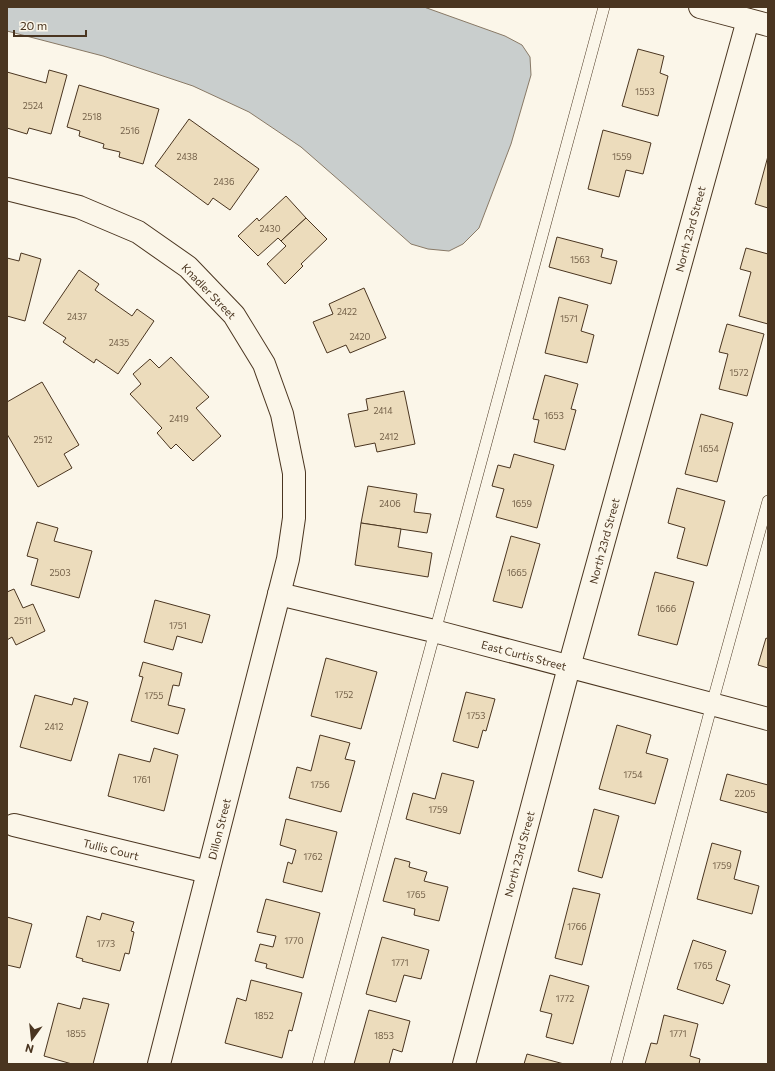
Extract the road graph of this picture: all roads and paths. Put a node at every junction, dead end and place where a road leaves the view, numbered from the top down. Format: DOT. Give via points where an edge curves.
graph roads {
  1 [pos="604,7"];
  2 [pos="700,7"];
  3 [pos="758,22"];
  4 [pos="7,189"];
  5 [pos="768,501"];
  6 [pos="280,594"];
  7 [pos="434,631"];
  8 [pos="569,667"];
  9 [pos="712,704"];
  10 [pos="768,719"];
  11 [pos="14,825"];
  12 [pos="208,872"];
  13 [pos="159,1064"];
  14 [pos="318,1064"];
  15 [pos="464,1064"];
  16 [pos="616,1064"];
  1 -- 7 [label="lane"];
  2 -- 3 [label="street"];
  3 -- 8 [label="street, North 23rd Street"];
  4 -- 6 [label="street, Knadler Street" via="79,207 138,232 188,267 234,315 264,364 282,414 294,473 294,518"];
  5 -- 9 [label="lane"];
  6 -- 7 [label="street, East Curtis Street"];
  6 -- 12 [label="street, Dillon Street"];
  7 -- 8 [label="street, East Curtis Street"];
  7 -- 14 [label="lane"];
  8 -- 9 [label="street, East Curtis Street"];
  8 -- 15 [label="street, North 23rd Street"];
  9 -- 10 [label="street, East Curtis Street"];
  9 -- 16 [label="lane"];
  11 -- 12 [label="street, Tullis Court"];
  12 -- 13 [label="street, Dillon Street"];
}
